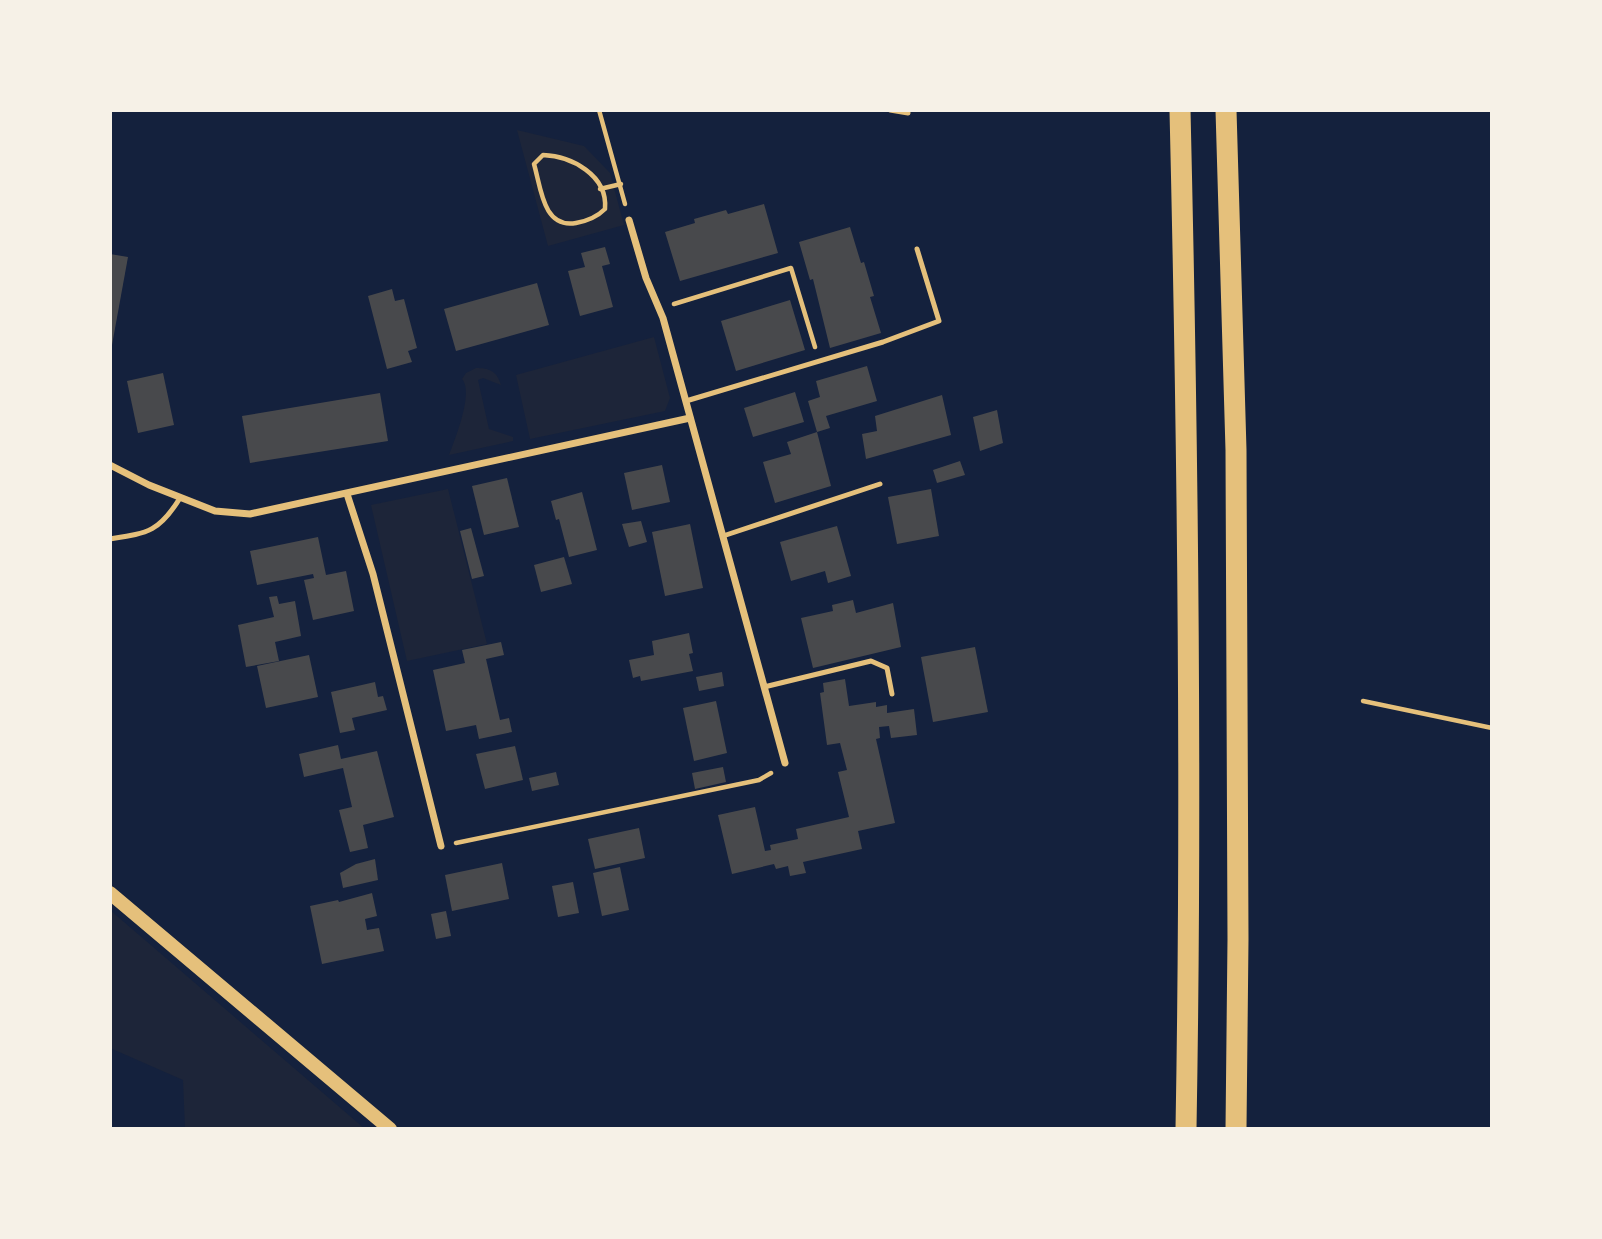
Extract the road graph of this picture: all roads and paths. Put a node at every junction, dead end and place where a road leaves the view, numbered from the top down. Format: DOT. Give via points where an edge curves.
graph roads {
  1 [pos="599,110"];
  2 [pos="890,110"];
  3 [pos="1180,110"];
  4 [pos="1226,110"];
  5 [pos="908,113"];
  6 [pos="621,184"];
  7 [pos="600,189"];
  8 [pos="629,220"];
  9 [pos="917,249"];
  10 [pos="659,308"];
  11 [pos="819,361"];
  12 [pos="686,401"];
  13 [pos="690,418"];
  14 [pos="110,465"];
  15 [pos="880,484"];
  16 [pos="347,494"];
  17 [pos="180,498"];
  18 [pos="723,536"];
  19 [pos="110,539"];
  20 [pos="764,687"];
  21 [pos="892,694"];
  22 [pos="1363,701"];
  23 [pos="1492,728"];
  24 [pos="785,763"];
  25 [pos="441,846"];
  26 [pos="110,893"];
  27 [pos="390,1129"];
  28 [pos="1186,1129"];
  29 [pos="1236,1129"];
  1 -- 6 [label="path"];
  2 -- 5 [label="lane"];
  3 -- 28 [label="highway" via="1188,462"];
  4 -- 29 [label="highway" via="1237,450"];
  6 -- 7 [label="path"];
  6 -- 8 [label="path"];
  7 -- 7 [label="path" via="606,204 601,213 587,221 562,225 546,208 534,164 543,155 574,161 593,176"];
  8 -- 10 [label="street"];
  9 -- 11 [label="lane" via="939,321"];
  10 -- 11 [label="path" via="792,268"];
  10 -- 12 [label="street"];
  11 -- 12 [label="lane"];
  12 -- 13 [label="street"];
  13 -- 16 [label="street"];
  13 -- 18 [label="street"];
  14 -- 17 [label="street"];
  15 -- 18 [label="lane"];
  16 -- 17 [label="street" via="250,514 215,511"];
  16 -- 25 [label="street" via="373,574"];
  17 -- 19 [label="lane" via="158,526 140,535"];
  18 -- 20 [label="street"];
  20 -- 21 [label="lane" via="871,660 887,668"];
  20 -- 24 [label="street"];
  22 -- 23 [label="path"];
  24 -- 25 [label="path" via="759,779"];
  26 -- 27 [label="main road"];
}
